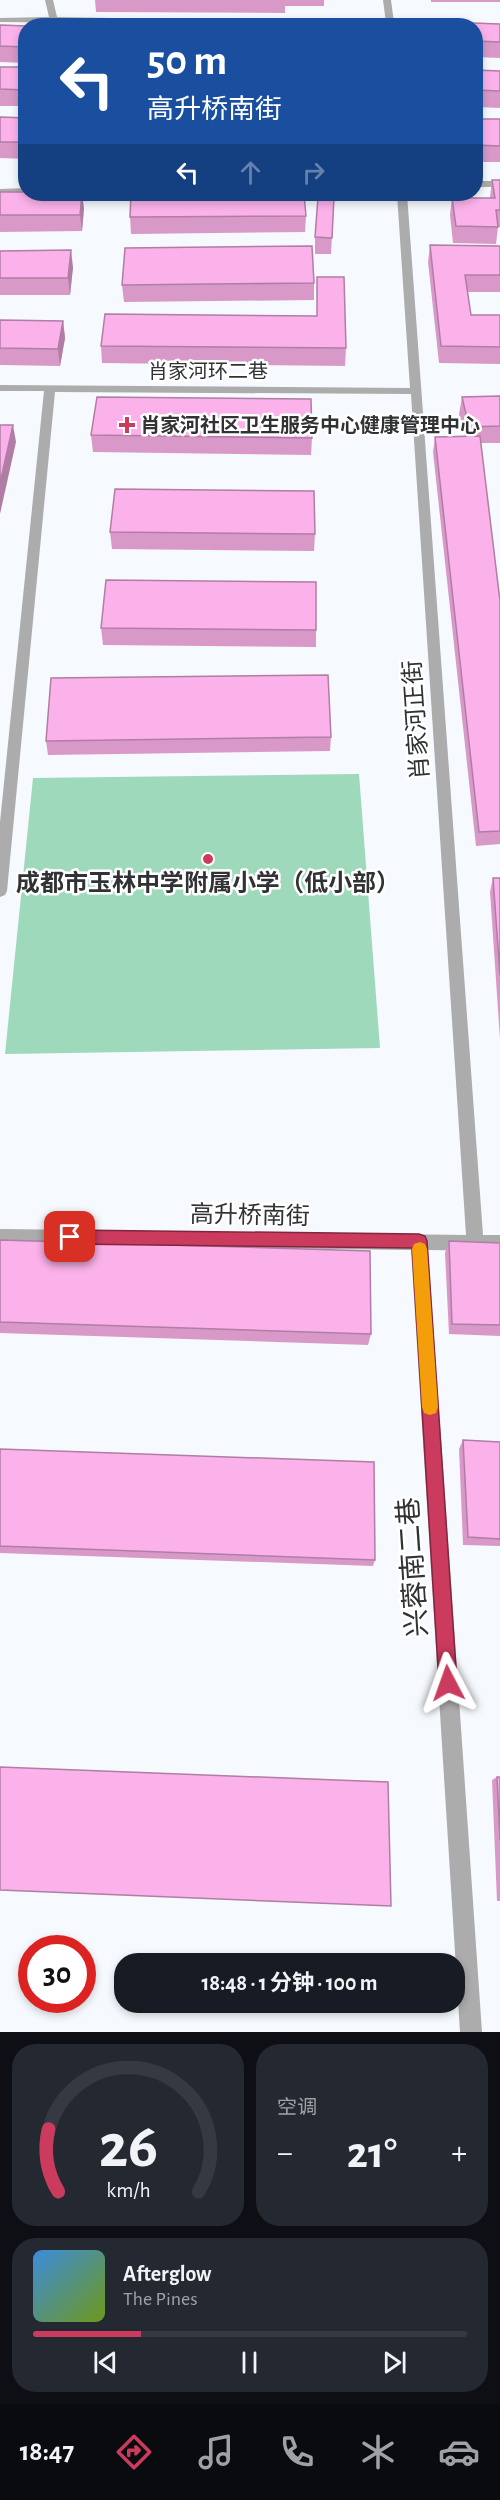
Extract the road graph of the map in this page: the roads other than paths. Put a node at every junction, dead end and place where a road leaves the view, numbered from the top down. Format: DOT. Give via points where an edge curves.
graph roads {
  1 [pos="49,0"];
  2 [pos="387,0"];
  3 [pos="54,18"];
  4 [pos="389,18"];
  5 [pos="0,20"];
  6 [pos="18,20"];
  7 [pos="483,184"];
  8 [pos="500,184"];
  9 [pos="18,191"];
  10 [pos="0,192"];
  11 [pos="402,201"];
  12 [pos="0,388"];
  13 [pos="50,388"];
  14 [pos="415,391"];
  15 [pos="0,891"];
  16 [pos="0,1237"];
  17 [pos="419,1241"];
  18 [pos="475,1242"];
  19 [pos="500,1243"];
  20 [pos="471,2032"];
  1 -- 3 [label="street"];
  2 -- 4 [label="street"];
  5 -- 6 [label="street"];
  7 -- 8 [label="street"];
  9 -- 10 [label="street"];
  11 -- 14 [label="street, 肖家河正街"];
  12 -- 13 [label="street, 肖家河环二巷"];
  13 -- 14 [label="street, 肖家河环二巷"];
  13 -- 15 [label="street"];
  14 -- 18 [label="street, 肖家河正街"];
  16 -- 17 [label="street, 高升桥南街"];
  17 -- 18 [label="street, 高升桥南街"];
  17 -- 20 [label="street, 兴蓉南二巷"];
  18 -- 19 [label="street, 高升桥南街"];
}
